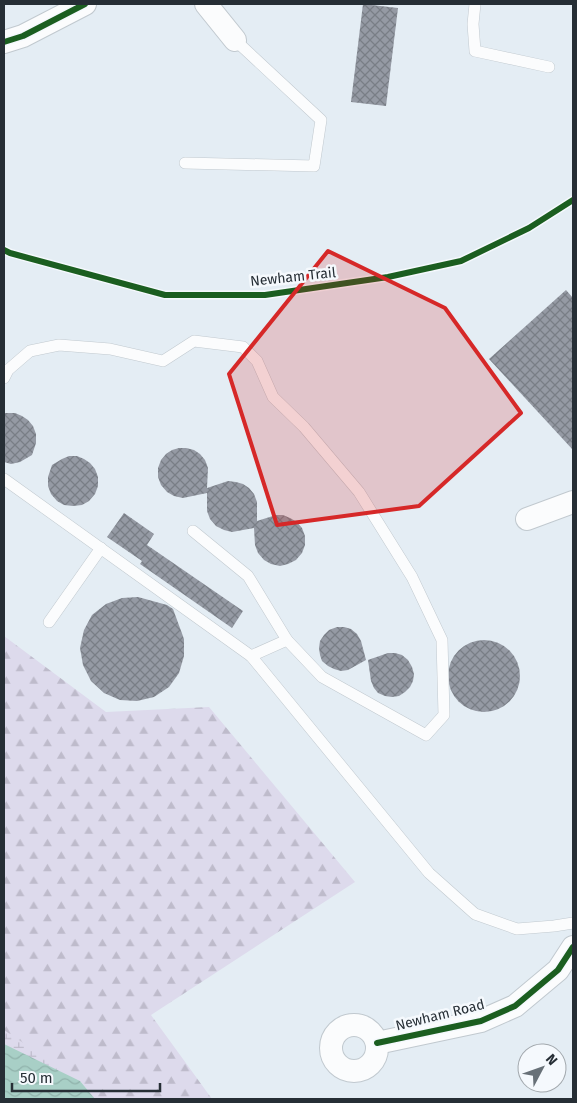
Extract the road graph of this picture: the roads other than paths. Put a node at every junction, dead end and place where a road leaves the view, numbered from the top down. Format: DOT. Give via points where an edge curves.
graph roads {
  1 [pos="85,4"];
  2 [pos="206,4"];
  3 [pos="475,4"];
  4 [pos="235,40"];
  5 [pos="4,42"];
  6 [pos="549,67"];
  7 [pos="185,163"];
  8 [pos="4,378"];
  9 [pos="4,479"];
  10 [pos="573,502"];
  11 [pos="527,519"];
  12 [pos="193,531"];
  13 [pos="101,548"];
  14 [pos="49,622"];
  15 [pos="287,640"];
  16 [pos="250,656"];
  17 [pos="573,923"];
  18 [pos="573,947"];
  19 [pos="377,1043"];
  1 -- 5 [label="street" via="23,36"];
  2 -- 4 [label="street"];
  3 -- 6 [label="lane" via="475,51"];
  4 -- 7 [label="lane" via="321,120 314,166"];
  8 -- 15 [label="lane" via="8,370 30,351 59,345 110,349 163,361 194,341 243,348 257,361 274,397 359,492 412,577 442,640 444,715 426,735 322,677"];
  9 -- 13 [label="lane"];
  10 -- 11 [label="street"];
  12 -- 15 [label="lane" via="248,576"];
  13 -- 14 [label="lane"];
  13 -- 16 [label="lane"];
  15 -- 16 [label="lane"];
  16 -- 17 [label="lane" via="429,873 475,914 517,929"];
  18 -- 19 [label="street, Newham Road" via="558,970 515,1006 481,1021"];
}
